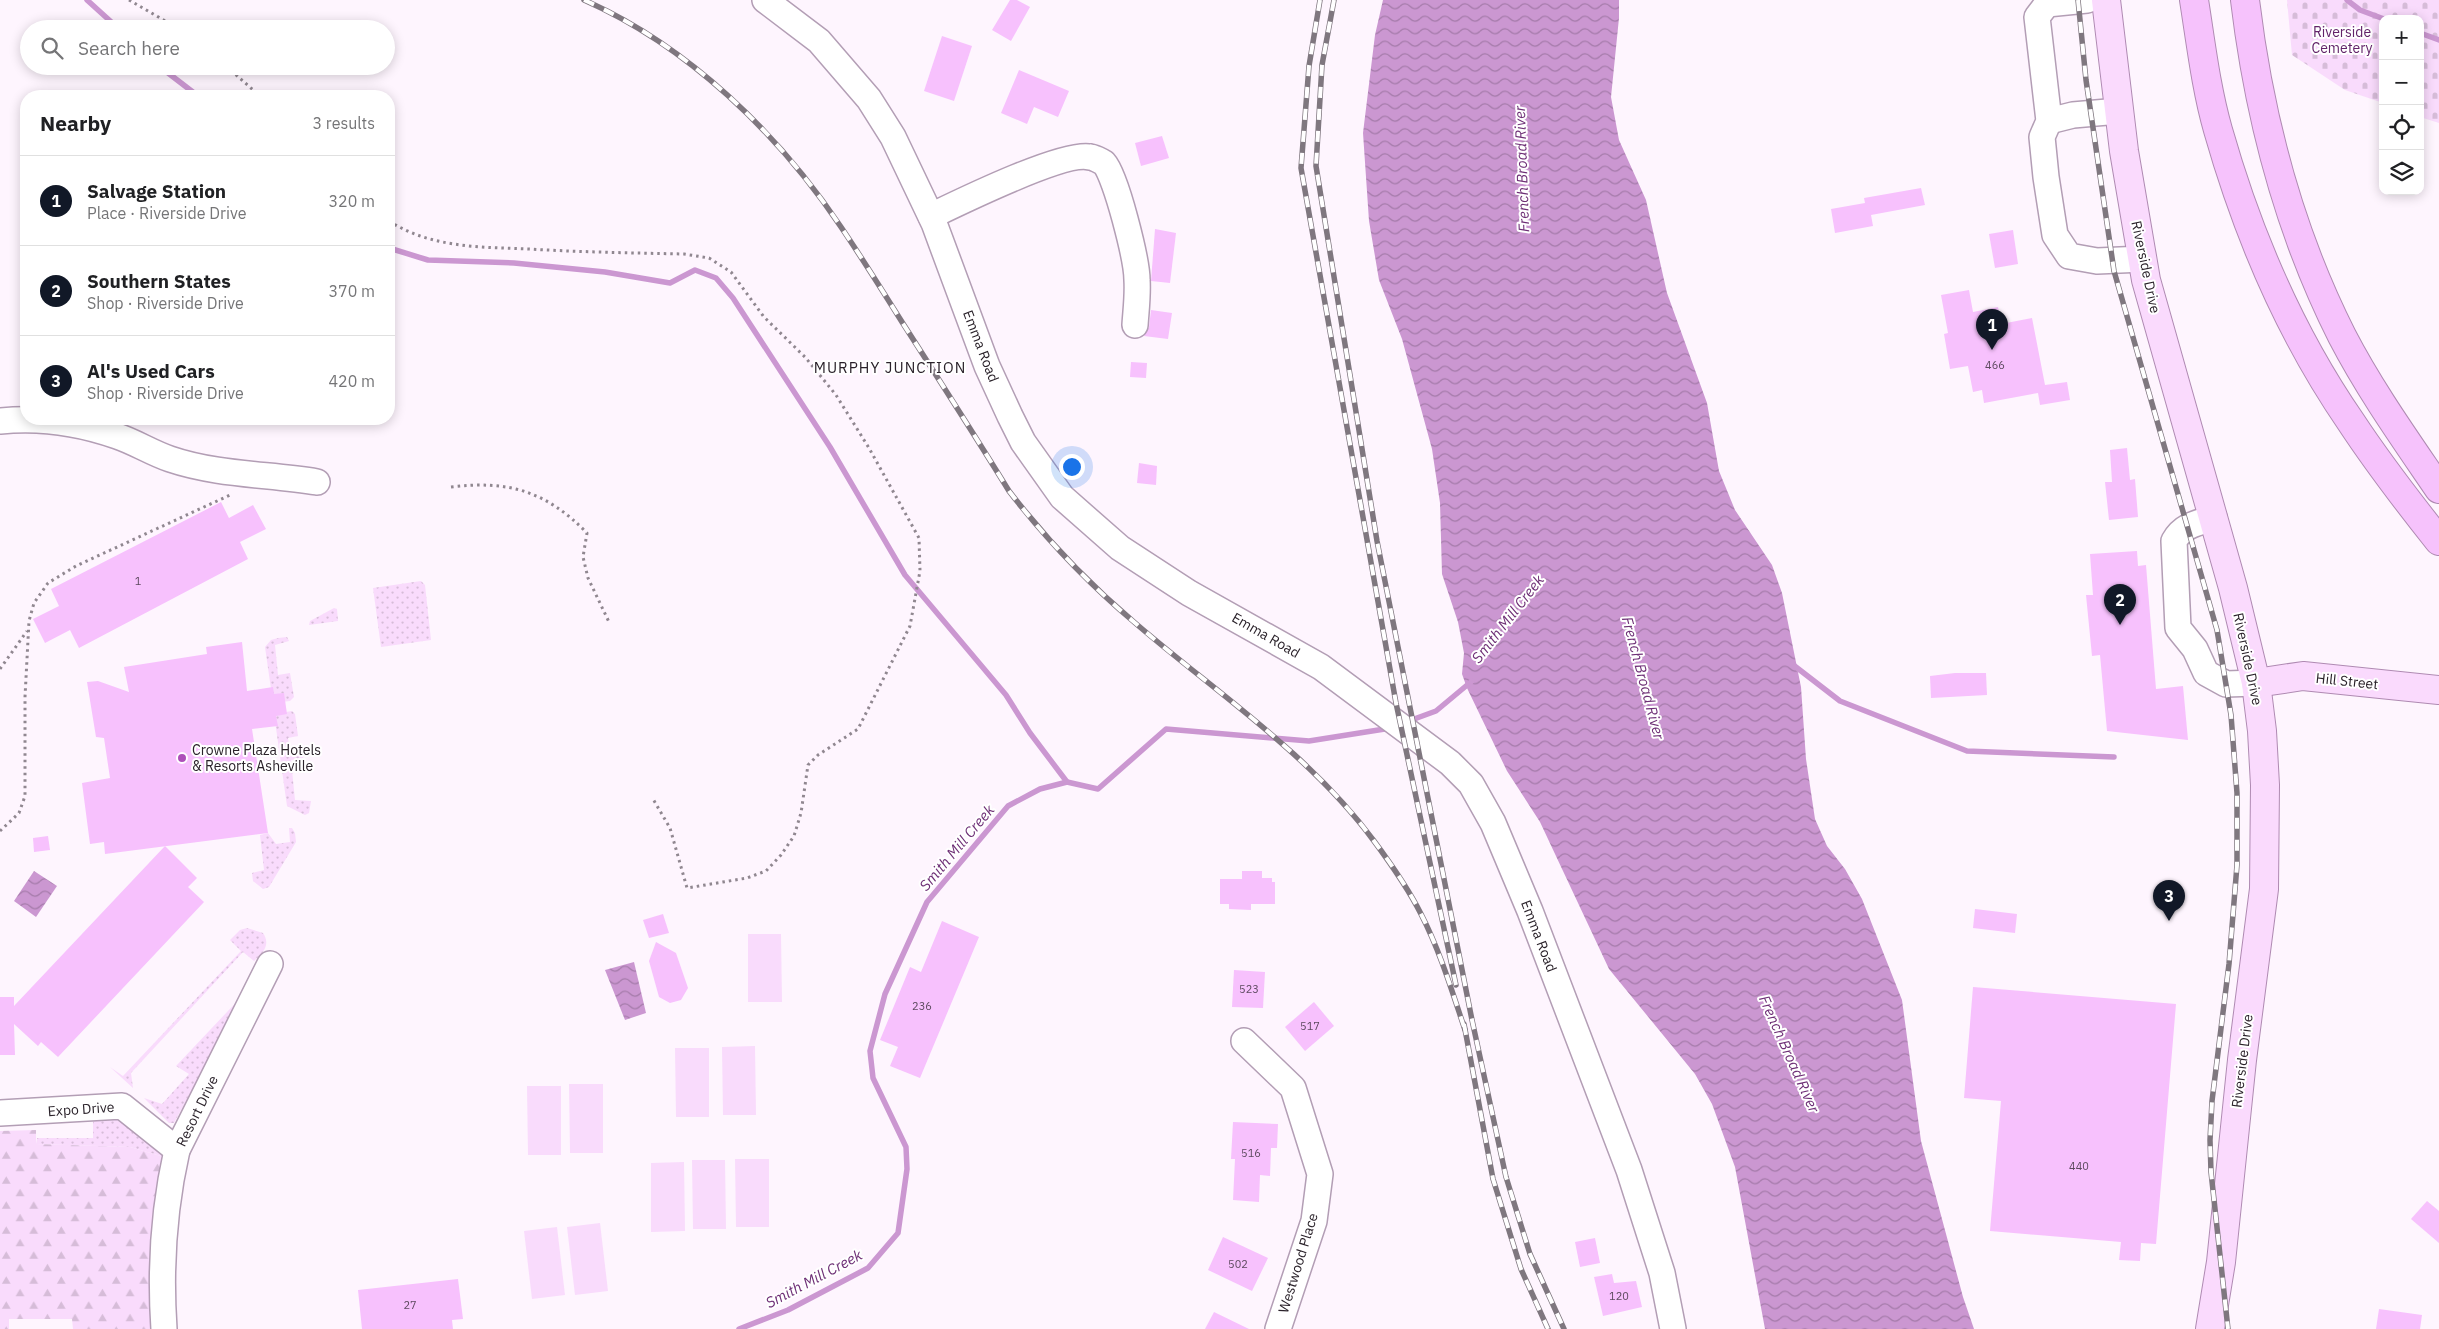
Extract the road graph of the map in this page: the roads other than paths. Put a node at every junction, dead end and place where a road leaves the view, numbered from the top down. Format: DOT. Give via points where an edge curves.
graph roads {
  1 [pos="765,0"];
  2 [pos="2087,0"];
  3 [pos="2106,0"];
  4 [pos="2194,0"];
  5 [pos="2245,0"];
  6 [pos="2119,111"];
  7 [pos="2050,121"];
  8 [pos="931,216"];
  9 [pos="2143,258"];
  10 [pos="1135,325"];
  11 [pos="20,420"];
  12 [pos="0,421"];
  13 [pos="74,425"];
  14 [pos="317,482"];
  15 [pos="2439,489"];
  16 [pos="2214,518"];
  17 [pos="2439,541"];
  18 [pos="2256,683"];
  19 [pos="2439,690"];
  20 [pos="270,964"];
  21 [pos="1244,1041"];
  22 [pos="0,1113"];
  23 [pos="177,1150"];
  24 [pos="164,1329"];
  25 [pos="1278,1329"];
  26 [pos="1673,1329"];
  27 [pos="2210,1329"];
  1 -- 8 [label="street, Emma Road" via="819,41 869,99 893,137"];
  2 -- 7 [label="street" via="2047,4 2037,17"];
  3 -- 6 [label="main road, Riverside Drive"];
  4 -- 17 [label="highway" via="2218,129 2243,207 2275,285 2350,422"];
  5 -- 15 [label="highway" via="2252,60 2264,117 2283,191 2311,265 2342,335 2378,400"];
  6 -- 7 [label="street" via="2073,115"];
  6 -- 9 [label="main road, Riverside Drive"];
  7 -- 9 [label="street" via="2042,136 2046,177 2055,235 2068,256 2096,261"];
  8 -- 10 [label="street" via="981,192 1074,157 1090,157 1104,163 1130,239 1137,278"];
  8 -- 26 [label="street, Emma Road" via="987,366 1010,416 1023,442 1062,497 1120,548 1321,667 1450,763 1472,784 1493,823 1530,911 1629,1170 1662,1273"];
  9 -- 16 [label="main road, Riverside Drive" via="2149,290"];
  11 -- 12 [label="street"];
  13 -- 14 [label="street" via="117,436 170,459 223,471"];
  16 -- 18 [label="main road, Riverside Drive"];
  16 -- 18 [label="street" via="2188,526 2174,541 2178,628 2195,649 2206,673 2226,684"];
  18 -- 19 [label="main road, Hill Street" via="2303,676"];
  18 -- 27 [label="main road, Riverside Drive" via="2265,785 2264,889 2221,1262"];
  20 -- 23 [label="street, Resort Drive"];
  21 -- 25 [label="street, Westwood Place" via="1293,1088 1320,1174 1314,1221"];
  22 -- 23 [label="street, Expo Drive" via="122,1106"];
  23 -- 24 [label="street, Resort Drive" via="171,1175 161,1289"];
}
